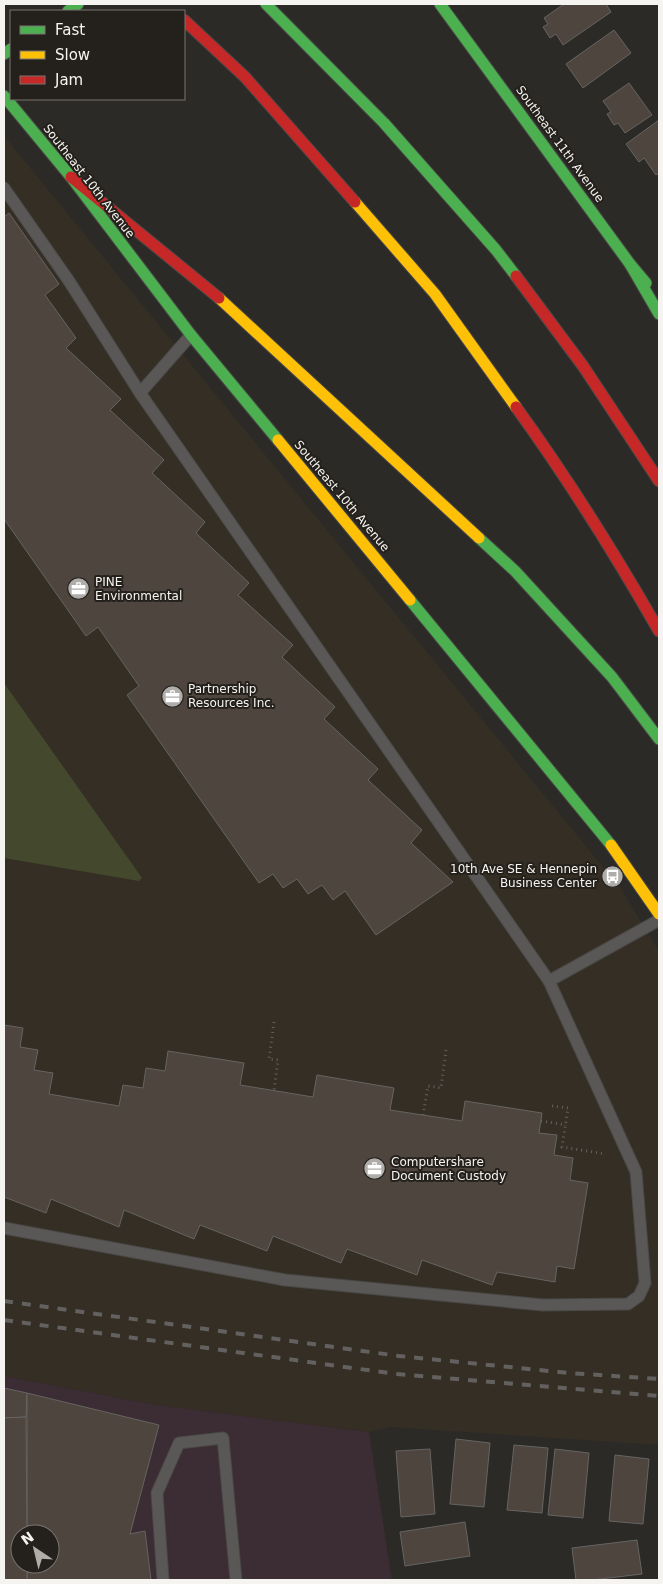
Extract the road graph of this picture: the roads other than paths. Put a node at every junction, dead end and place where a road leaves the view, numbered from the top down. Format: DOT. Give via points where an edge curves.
graph roads {
  1 [pos="266,4"];
  2 [pos="440,4"];
  3 [pos="185,21"];
  4 [pos="4,96"];
  5 [pos="70,177"];
  6 [pos="4,188"];
  7 [pos="630,264"];
  8 [pos="659,299"];
  9 [pos="659,314"];
  10 [pos="191,335"];
  11 [pos="140,393"];
  12 [pos="659,481"];
  13 [pos="659,631"];
  14 [pos="659,739"];
  15 [pos="659,914"];
  16 [pos="659,920"];
  17 [pos="549,981"];
  18 [pos="4,1228"];
  19 [pos="163,1580"];
  20 [pos="236,1580"];
  1 -- 12 [label="main road" via="384,123 496,250 583,366"];
  2 -- 7 [label="main road, Southeast 11th Avenue"];
  3 -- 13 [label="main road" via="245,77 435,294 577,497"];
  4 -- 5 [label="main road, Southeast 10th Avenue"];
  5 -- 10 [label="main road, Southeast 10th Avenue"];
  5 -- 14 [label="main road" via="210,289 515,571 612,677"];
  6 -- 11 [label="lane" via="69,281"];
  7 -- 8 [label="main road, Southeast 11th Avenue"];
  7 -- 9 [label="main road"];
  10 -- 11 [label="lane"];
  10 -- 15 [label="main road, Southeast 10th Avenue" via="604,835"];
  11 -- 17 [label="lane"];
  16 -- 17 [label="lane"];
  17 -- 18 [label="lane" via="636,1172 645,1283 638,1296 628,1304 542,1305 285,1280"];
  19 -- 20 [label="lane" via="157,1493 179,1442 224,1438"];
}
